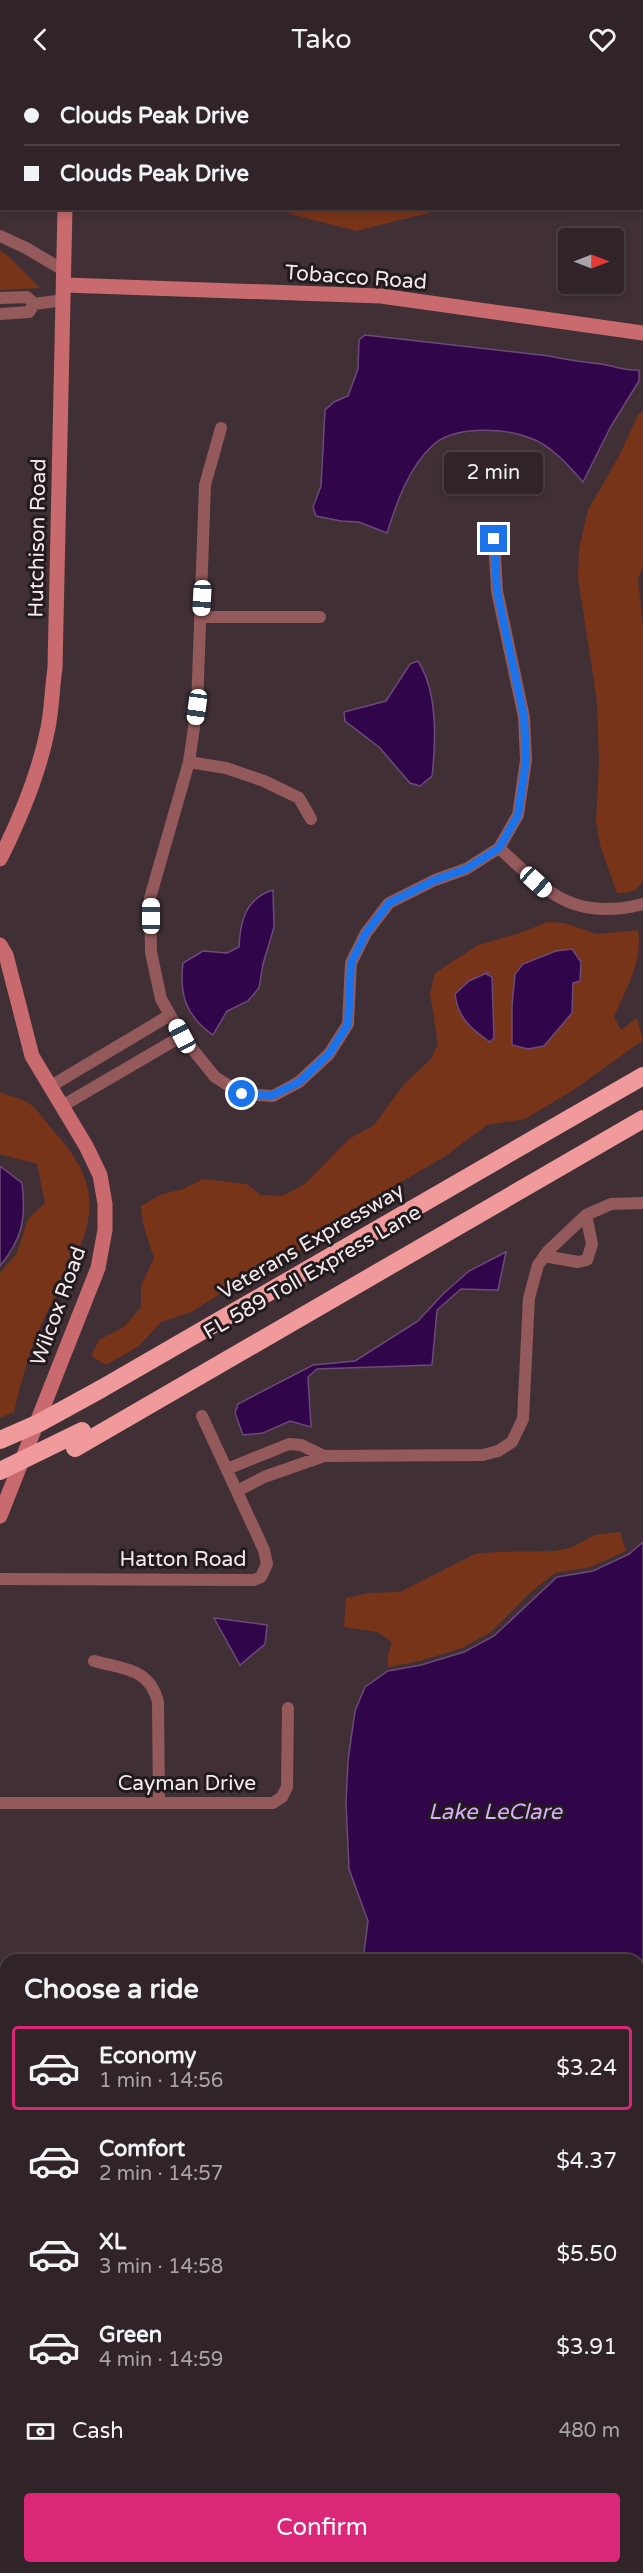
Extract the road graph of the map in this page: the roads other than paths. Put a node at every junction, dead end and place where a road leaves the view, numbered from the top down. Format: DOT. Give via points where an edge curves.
graph roads {
  1 [pos="65,210"];
  2 [pos="0,236"];
  3 [pos="65,278"];
  4 [pos="0,298"];
  5 [pos="16,298"];
  6 [pos="64,300"];
  7 [pos="33,304"];
  8 [pos="0,314"];
  9 [pos="17,314"];
  10 [pos="643,333"];
  11 [pos="220,428"];
  12 [pos="494,539"];
  13 [pos="201,617"];
  14 [pos="320,617"];
  15 [pos="189,762"];
  16 [pos="311,819"];
  17 [pos="499,848"];
  18 [pos="0,859"];
  19 [pos="643,904"];
  20 [pos="0,945"];
  21 [pos="170,1015"];
  22 [pos="182,1036"];
  23 [pos="132,1037"];
  24 [pos="147,1055"];
  25 [pos="643,1076"];
  26 [pos="51,1086"];
  27 [pos="62,1106"];
  28 [pos="643,1106"];
  29 [pos="643,1119"];
  30 [pos="643,1203"];
  31 [pos="586,1215"];
  32 [pos="544,1256"];
  33 [pos="202,1416"];
  34 [pos="0,1440"];
  35 [pos="271,1451"];
  36 [pos="324,1456"];
  37 [pos="227,1469"];
  38 [pos="0,1471"];
  39 [pos="278,1472"];
  40 [pos="0,1484"];
  41 [pos="237,1491"];
  42 [pos="0,1516"];
  43 [pos="0,1579"];
  44 [pos="94,1661"];
  45 [pos="288,1708"];
  46 [pos="159,1802"];
  47 [pos="0,1803"];
  1 -- 3 [label="street, Hutchison Road"];
  2 -- 3 [label="street, Tobacco Road" via="17,243"];
  3 -- 6 [label="street, Hutchison Road"];
  3 -- 10 [label="street, Tobacco Road" via="381,296"];
  4 -- 5 [label="street"];
  5 -- 7 [label="street" via="27,297"];
  5 -- 9 [label="street"];
  6 -- 7 [label="street"];
  6 -- 18 [label="street, Hutchison Road" via="55,668 48,727 37,773"];
  7 -- 9 [label="street" via="29,312"];
  8 -- 9 [label="street"];
  11 -- 13 [label="street" via="205,485"];
  12 -- 17 [label="street" via="497,591 524,717 526,760 518,815"];
  13 -- 14 [label="street"];
  13 -- 15 [label="street" via="197,707"];
  15 -- 16 [label="street" via="226,768 264,781 299,798"];
  15 -- 21 [label="street" via="150,898 151,952 161,999"];
  17 -- 19 [label="street" via="550,894 582,908 621,909"];
  17 -- 22 [label="street" via="466,869 389,903 366,933 351,963 348,1024 329,1054 299,1082 273,1095 242,1094 215,1077"];
  20 -- 26 [label="street, Wilcox Road" via="32,1056"];
  21 -- 22 [label="street"];
  21 -- 23 [label="street"];
  22 -- 24 [label="street"];
  23 -- 24 [label="street" via="143,1039 148,1045"];
  23 -- 26 [label="street"];
  24 -- 27 [label="street"];
  25 -- 34 [label="highway, Veterans Expressway, bridge" via="101,1389"];
  26 -- 27 [label="street, Wilcox Road"];
  27 -- 42 [label="street, Wilcox Road" via="100,1175 105,1230 98,1269"];
  28 -- 38 [label="highway, FL 589 Toll Express Lane, bridge" via="82,1431"];
  29 -- 40 [label="highway" via="75,1448"];
  30 -- 31 [label="street" via="611,1204"];
  31 -- 32 [label="street"];
  31 -- 32 [label="street" via="592,1244 587,1260"];
  32 -- 36 [label="street" via="534,1272 531,1289 523,1419 512,1442 483,1455"];
  33 -- 37 [label="street, Hatton Road"];
  35 -- 36 [label="street" via="295,1444"];
  35 -- 37 [label="street"];
  35 -- 39 [label="street"];
  36 -- 39 [label="street"];
  37 -- 41 [label="street, Hatton Road"];
  39 -- 41 [label="street"];
  41 -- 43 [label="street, Hatton Road" via="266,1558 266,1571 254,1580"];
  44 -- 46 [label="street" via="143,1675 154,1688 158,1701"];
  45 -- 46 [label="street, Cayman Drive" via="287,1787 282,1797 273,1803"];
  46 -- 47 [label="street, Cayman Drive"];
}
